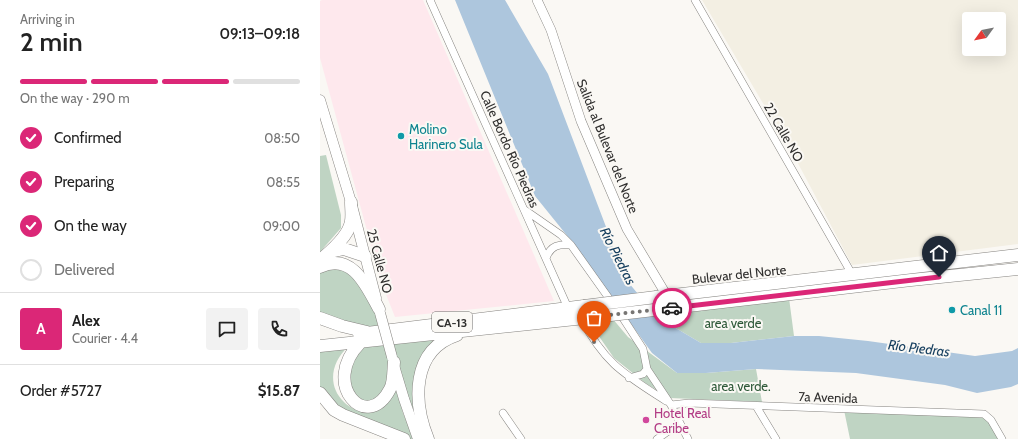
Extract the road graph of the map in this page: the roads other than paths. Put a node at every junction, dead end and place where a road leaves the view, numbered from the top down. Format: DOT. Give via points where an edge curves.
graph roads {
  1 [pos="430,0"];
  2 [pos="537,0"];
  3 [pos="695,0"];
  4 [pos="320,100"];
  5 [pos="351,202"];
  6 [pos="524,210"];
  7 [pos="571,245"];
  8 [pos="330,252"];
  9 [pos="1018,255"];
  10 [pos="365,256"];
  11 [pos="546,258"];
  12 [pos="320,260"];
  13 [pos="320,267"];
  14 [pos="1015,268"];
  15 [pos="853,276"];
  16 [pos="661,296"];
  17 [pos="568,308"];
  18 [pos="380,311"];
  19 [pos="583,314"];
  20 [pos="320,318"];
  21 [pos="472,330"];
  22 [pos="371,332"];
  23 [pos="320,338"];
  24 [pos="362,342"];
  25 [pos="320,346"];
  26 [pos="393,360"];
  27 [pos="647,369"];
  28 [pos="629,378"];
  29 [pos="320,393"];
  30 [pos="671,405"];
  31 [pos="756,406"];
  32 [pos="503,413"];
  33 [pos="680,423"];
  34 [pos="415,428"];
  35 [pos="404,439"];
  36 [pos="418,439"];
  37 [pos="424,439"];
  38 [pos="428,439"];
  39 [pos="521,439"];
  40 [pos="657,439"];
  41 [pos="688,439"];
  42 [pos="776,439"];
  43 [pos="1002,439"];
  1 -- 6 [label="street, Calle Bordo Río Piedras"];
  2 -- 16 [label="street, Salida al Bulevar del Norte" via="551,30 581,121 627,229"];
  3 -- 15 [label="street, 22 Calle NO"];
  4 -- 5 [label="main road, 25 Calle NO"];
  5 -- 8 [label="highway" via="351,222 347,232"];
  5 -- 10 [label="main road, 25 Calle NO"];
  6 -- 7 [label="street" via="561,235"];
  6 -- 11 [label="street, Calle Bordo Río Piedras"];
  7 -- 11 [label="street" via="560,244 551,248"];
  7 -- 27 [label="street" via="629,325 643,349"];
  8 -- 10 [label="highway" via="344,249"];
  8 -- 12 [label="highway"];
  9 -- 15 [label="highway, Bulevar del Norte / CA-13"];
  10 -- 18 [label="main road, 25 Calle NO"];
  11 -- 17 [label="street, Calle Bordo Río Piedras"];
  13 -- 18 [label="highway" via="337,264 348,266 362,280"];
  14 -- 19 [label="highway, Bulevar del Norte / CA-13, bridge" via="672,308"];
  15 -- 16 [label="highway, Bulevar del Norte / CA-13"];
  16 -- 19 [label="highway, Bulevar del Norte / CA-13, bridge"];
  17 -- 19 [label="highway, Bulevar del Norte / CA-13"];
  17 -- 22 [label="highway, Bulevar del Norte / CA-13"];
  18 -- 26 [label="main road, 25 Calle NO, bridge"];
  19 -- 21 [label="highway, Bulevar del Norte / CA-13"];
  19 -- 28 [label="street" via="594,342 610,362"];
  20 -- 22 [label="highway"];
  21 -- 24 [label="highway, Bulevar del Norte / CA-13"];
  21 -- 38 [label="highway" via="440,343 422,366 418,393"];
  22 -- 23 [label="highway, Bulevar del Norte / CA-13"];
  24 -- 25 [label="highway, Bulevar del Norte / CA-13"];
  24 -- 26 [label="highway" via="347,352 337,365 336,387 348,402 357,407 368,407 378,403 390,389"];
  26 -- 34 [label="main road, 25 Calle NO"];
  27 -- 28 [label="street" via="643,374"];
  27 -- 30 [label="street"];
  28 -- 30 [label="street"];
  29 -- 35 [label="highway" via="334,410 343,415"];
  30 -- 31 [label="street, 7a Avenida" via="689,403"];
  30 -- 33 [label="street"];
  31 -- 42 [label="street"];
  31 -- 43 [label="street, 7a Avenida" via="984,414 991,420"];
  32 -- 39 [label="street"];
  33 -- 40 [label="street"];
  33 -- 41 [label="street"];
  34 -- 36 [label="main road"];
  34 -- 37 [label="main road"];
}
